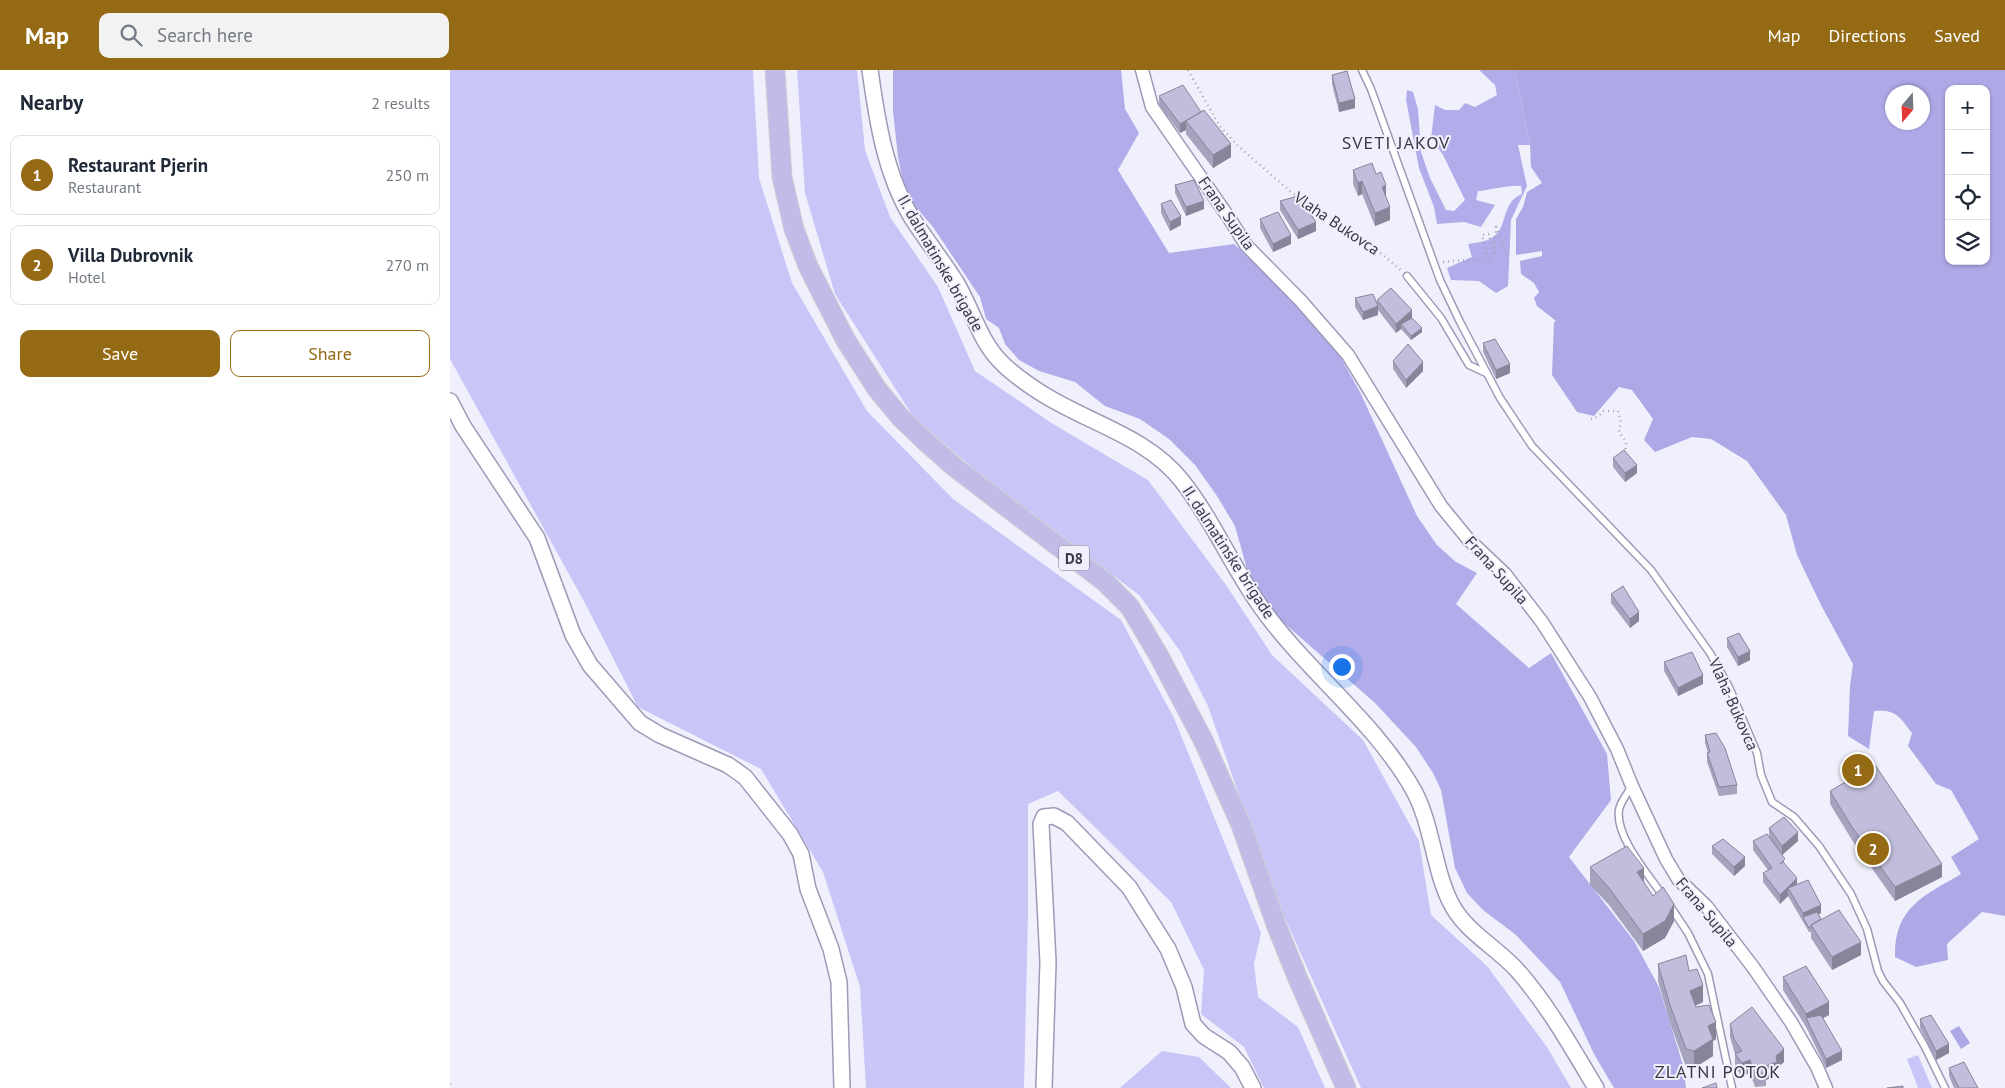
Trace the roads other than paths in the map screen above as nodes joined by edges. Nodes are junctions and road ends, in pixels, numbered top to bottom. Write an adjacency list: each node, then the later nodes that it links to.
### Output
1 (775, 70): 12 (main road, D8)
2 (870, 70): 13 (street, II. dalmatinske brigade)
3 (1142, 70): 8 (street, Frana Supila)
4 (1362, 70): 6 (lane, Vlaha Bukovca)
5 (1407, 276): 6 (lane, Vlaha Bukovca)
6 (1487, 374): 16 (lane, Vlaha Bukovca)
7 (450, 401): 9 (street)
8 (1632, 786): 14 (lane); 15 (street, Frana Supila)
9 (842, 1088)
10 (1044, 1088): 11 (street)
11 (1253, 1088)
12 (1346, 1088)
13 (1596, 1088)
14 (1732, 1088)
15 (1826, 1088)
16 (1945, 1088)

